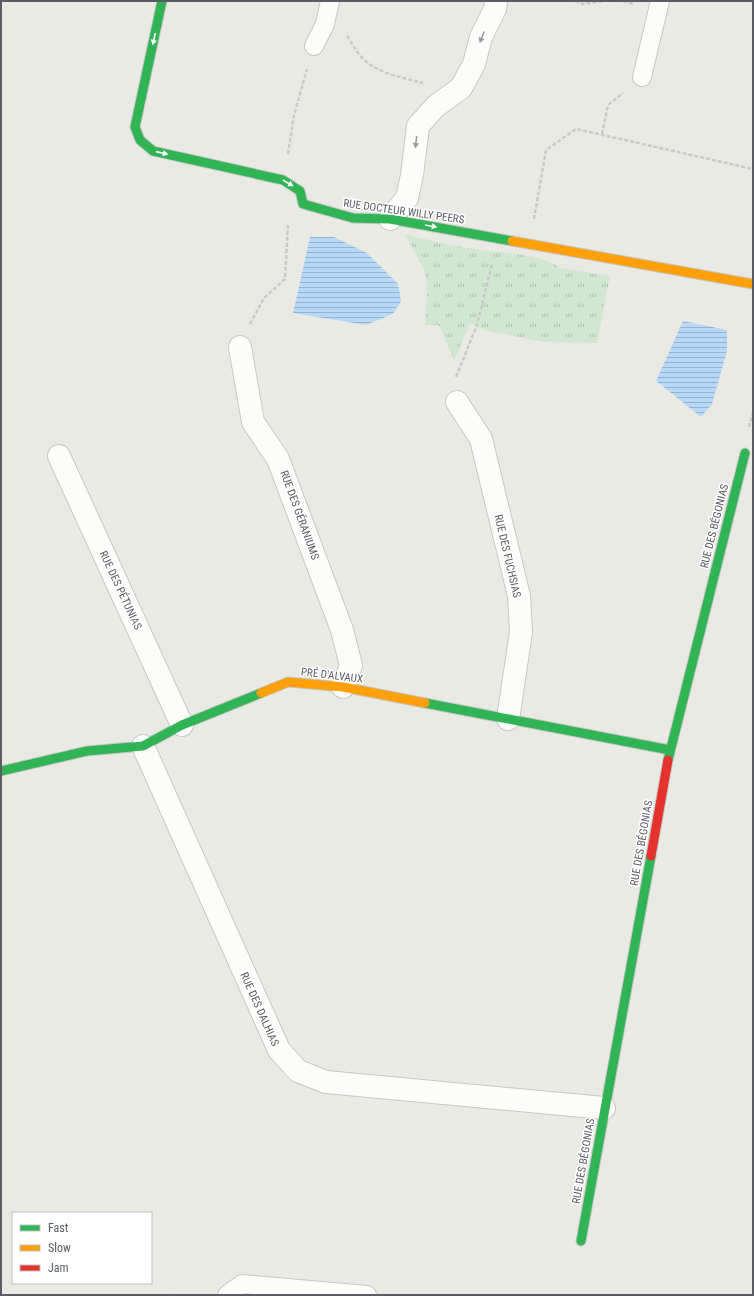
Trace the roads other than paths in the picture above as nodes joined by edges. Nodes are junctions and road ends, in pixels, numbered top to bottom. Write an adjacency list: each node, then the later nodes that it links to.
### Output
1 (162, 1): 7 (street, RUE DOCTEUR WILLY PEERS, one-way to 7)
2 (330, 1): 5 (lane)
3 (496, 1): 7 (street, one-way to 7)
4 (660, 1): 6 (lane)
5 (314, 46)
6 (642, 77)
7 (390, 219): 8 (street, RUE DOCTEUR WILLY PEERS, one-way to 8)
8 (753, 284)
9 (240, 347): 13 (street, RUE DES GÉRANIUMS)
10 (457, 402): 14 (street, RUE DES FUCHSIAS)
11 (745, 453): 17 (street, RUE DES BÉGONIAS)
12 (59, 456): 15 (street, RUE DES PÉTUNIAS)
13 (343, 687): 14 (street, PRÉ D'ALVAUX); 15 (street, PRÉ D'ALVAUX)
14 (508, 719): 17 (street, PRÉ D'ALVAUX)
15 (182, 725): 16 (street, PRÉ D'ALVAUX)
16 (143, 746): 18 (street, PRÉ D'ALVAUX); 19 (street, RUE DES DALHIAS)
17 (670, 750): 19 (street, RUE DES BÉGONIAS)
18 (1, 771)
19 (604, 1108): 20 (street, RUE DES BÉGONIAS)
20 (581, 1241)
21 (227, 1295): 22 (lane)
22 (367, 1295)

